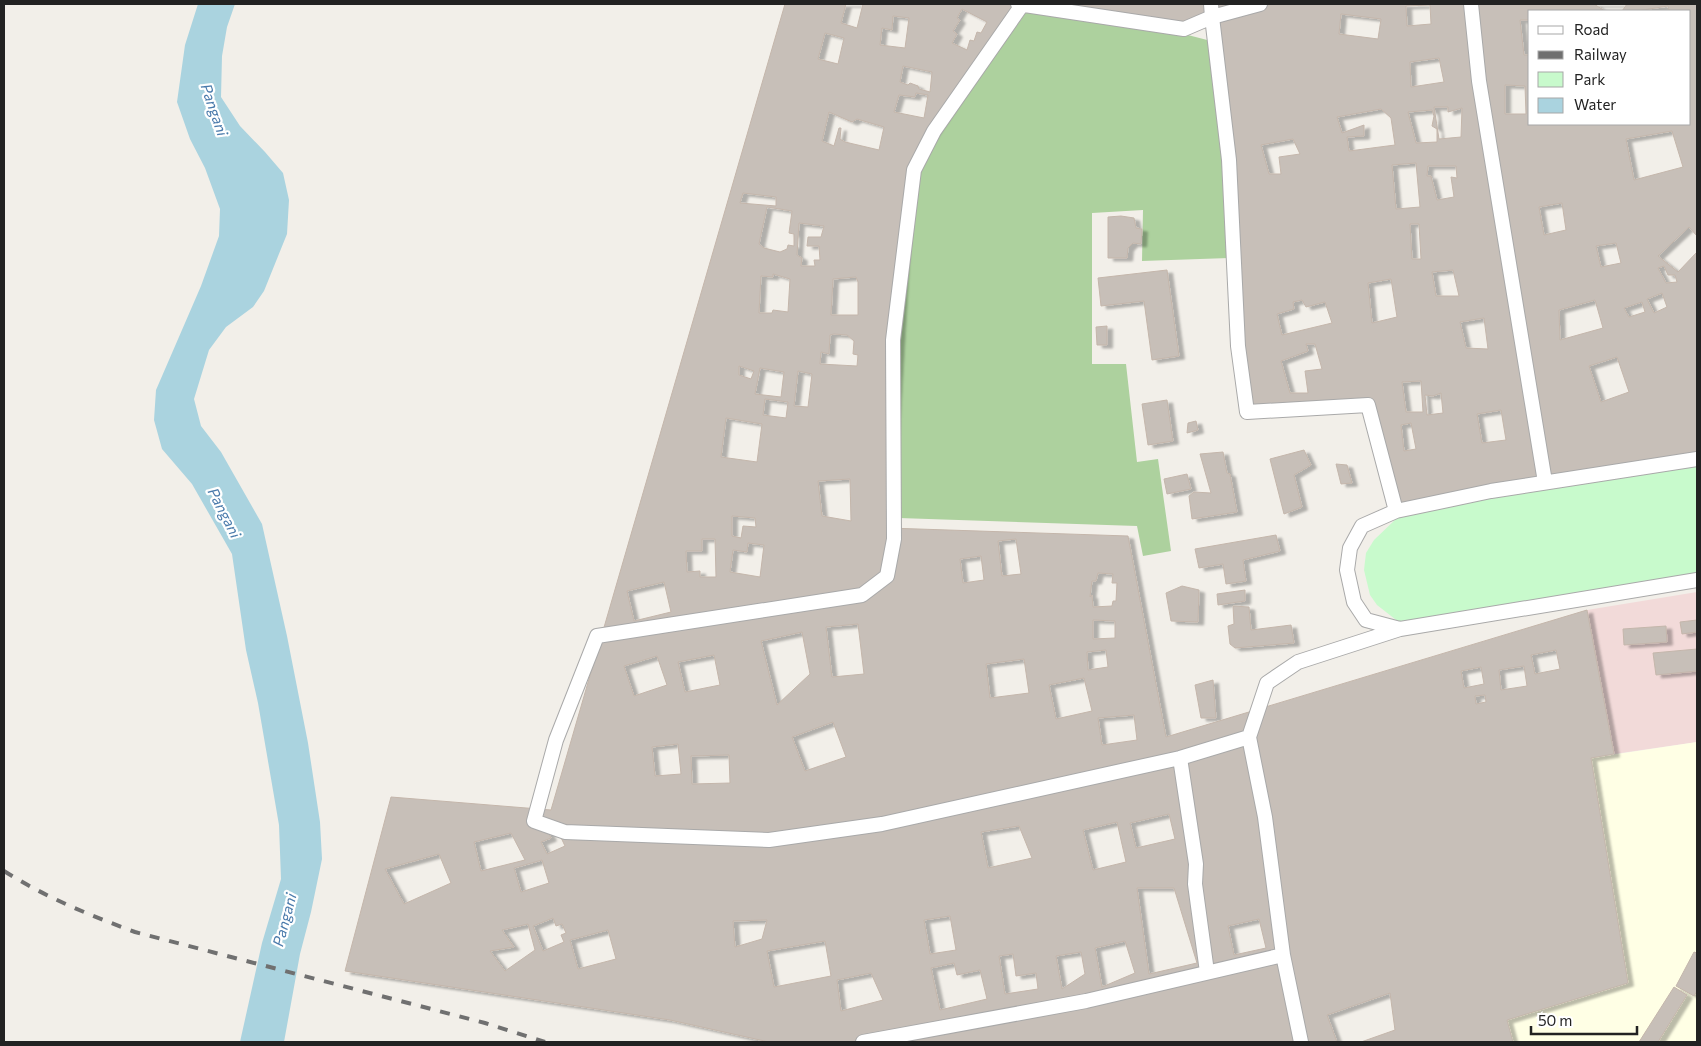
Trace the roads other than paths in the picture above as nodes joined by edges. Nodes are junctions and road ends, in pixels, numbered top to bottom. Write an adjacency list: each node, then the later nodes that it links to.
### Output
1 (1020, 4): 4 (street); 11 (street)
2 (1260, 4): 4 (street)
3 (1471, 4): 6 (street)
4 (1212, 10): 7 (street)
5 (1697, 459): 6 (street)
6 (1545, 482): 7 (street)
7 (1396, 511): 9 (street)
8 (1697, 580): 9 (street)
9 (1400, 629): 10 (street)
10 (1249, 737): 11 (street); 12 (street)
11 (1180, 758): 13 (street)
12 (1283, 955): 13 (street); 15 (street)
13 (1207, 972): 14 (street)
14 (863, 1042)
15 (1301, 1042)

